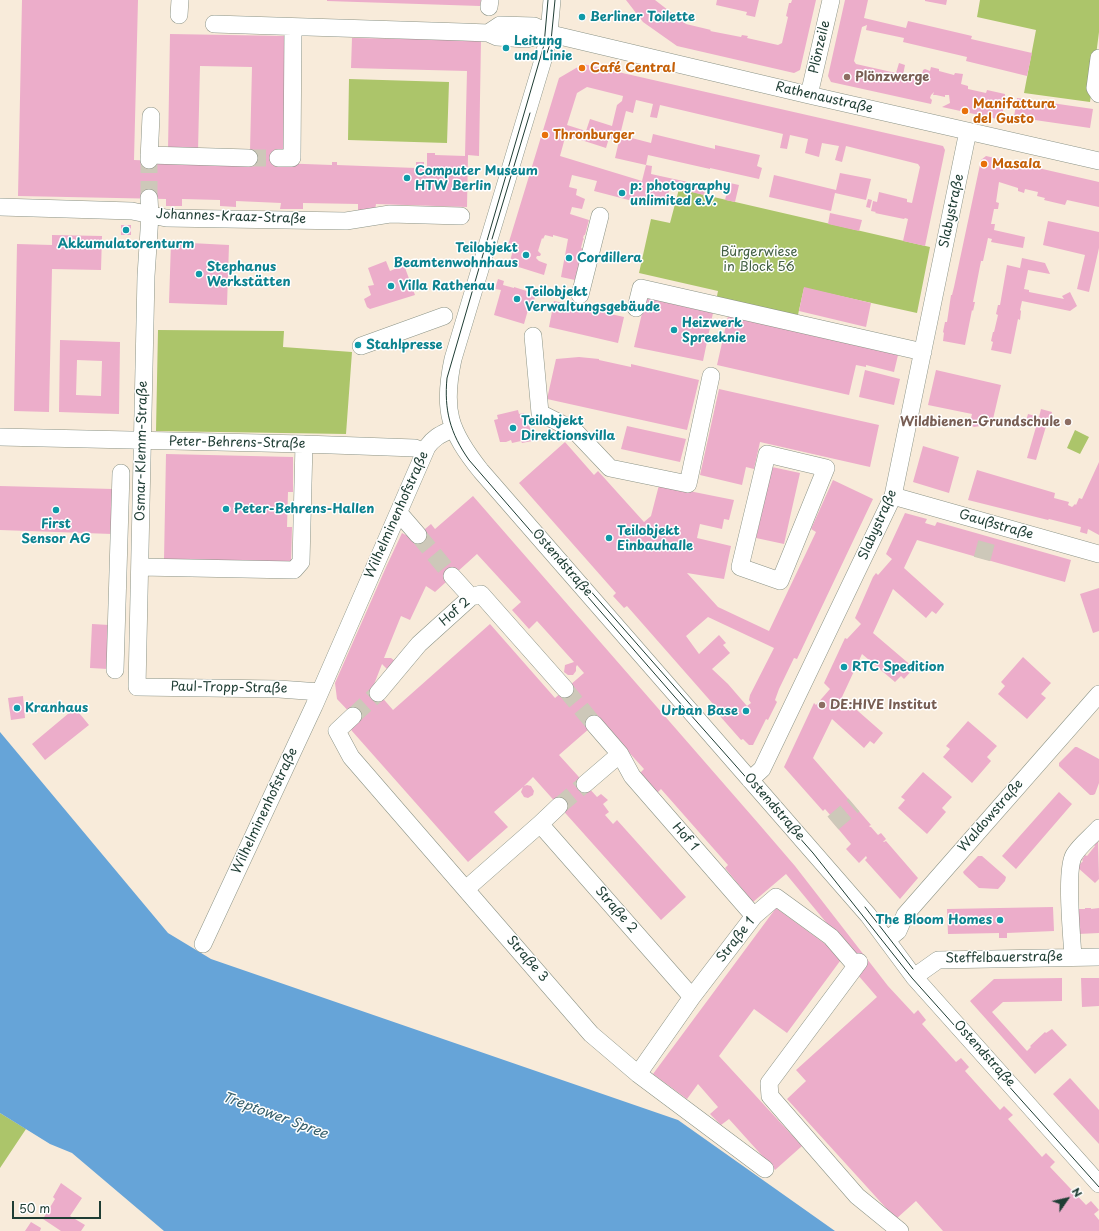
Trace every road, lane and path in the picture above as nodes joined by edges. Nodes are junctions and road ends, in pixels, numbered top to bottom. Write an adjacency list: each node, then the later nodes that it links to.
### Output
1 (552, 0): 6 (street)
2 (831, 0): 9 (street, Plönzeile)
3 (214, 24): 4 (street)
4 (293, 26): 5 (street); 13 (street)
5 (494, 29): 6 (street); 6 (street)
6 (549, 33): 9 (street, Rathenaustraße); 26 (street)
7 (1099, 58): 8 (street)
8 (1099, 94)
9 (810, 95): 11 (street, Rathenaustraße)
10 (151, 116): 12 (street)
11 (968, 131): 14 (street, Rathenaustraße); 24 (street, Slabystraße)
12 (249, 158)
13 (278, 158)
14 (1099, 161)
15 (0, 207): 16 (street, Johannes-Kraaz-Straße)
16 (149, 207): 17 (street, Johannes-Kraaz-Straße); 28 (street, Osmar-Klemm-Straße)
17 (461, 216)
18 (600, 216): 19 (street)
19 (580, 295)
20 (636, 308): 24 (street)
21 (444, 316): 23 (street)
22 (533, 336): 25 (street)
23 (361, 346)
24 (923, 352): 32 (street, Slabystraße)
25 (711, 376)
26 (454, 428): 30 (street, Wilhelminenhofstraße); 49 (street, Ostendstraße)
27 (0, 437): 28 (street, Peter-Behrens-Straße)
28 (142, 441): 29 (street, Peter-Behrens-Straße); 37 (street, Osmar-Klemm-Straße)
29 (304, 444): 30 (street, Peter-Behrens-Straße); 37 (street)
30 (424, 452): 34 (street, Wilhelminenhofstraße)
31 (122, 473): 40 (street)
32 (893, 496): 36 (street, Gaußstraße); 49 (street, Slabystraße)
33 (755, 499): 33 (street)
34 (399, 513): 35 (street); 43 (street, Wilhelminenhofstraße)
35 (418, 535)
36 (1099, 554)
37 (140, 567): 41 (street, Osmar-Klemm-Straße)
38 (452, 576): 39 (street)
39 (471, 597): 42 (street, Hof 2); 44 (street, Hof 2)
40 (116, 670)
41 (137, 687): 43 (street, Paul-Tropp-Straße)
42 (565, 689)
43 (320, 692): 57 (street, Wilhelminenhofstraße)
44 (378, 693)
45 (1099, 694): 56 (street, Waldowstraße)
46 (353, 716): 54 (street, Straße 3)
47 (594, 724): 48 (street, Hof 1)
48 (620, 754): 50 (street); 55 (street, Hof 1)
49 (750, 780): 56 (street, Ostendstraße)
50 (585, 784)
51 (559, 806): 52 (street)
52 (540, 824): 54 (street); 61 (street, Straße 2)
53 (1099, 828): 59 (street)
54 (466, 889): 62 (street, Straße 3)
55 (754, 916): 61 (street, Straße 1); 65 (street, Straße 1)
56 (887, 940): 60 (street, Ostendstraße)
57 (203, 944)
58 (1099, 956): 59 (street, Steffelbauerstraße)
59 (1073, 957): 60 (street, Steffelbauerstraße)
60 (914, 976): 64 (street, Ostendstraße)
61 (692, 997): 62 (street, Straße 1)
62 (638, 1074): 63 (street, Straße 3)
63 (765, 1168)
64 (1099, 1184)
65 (900, 1231)

